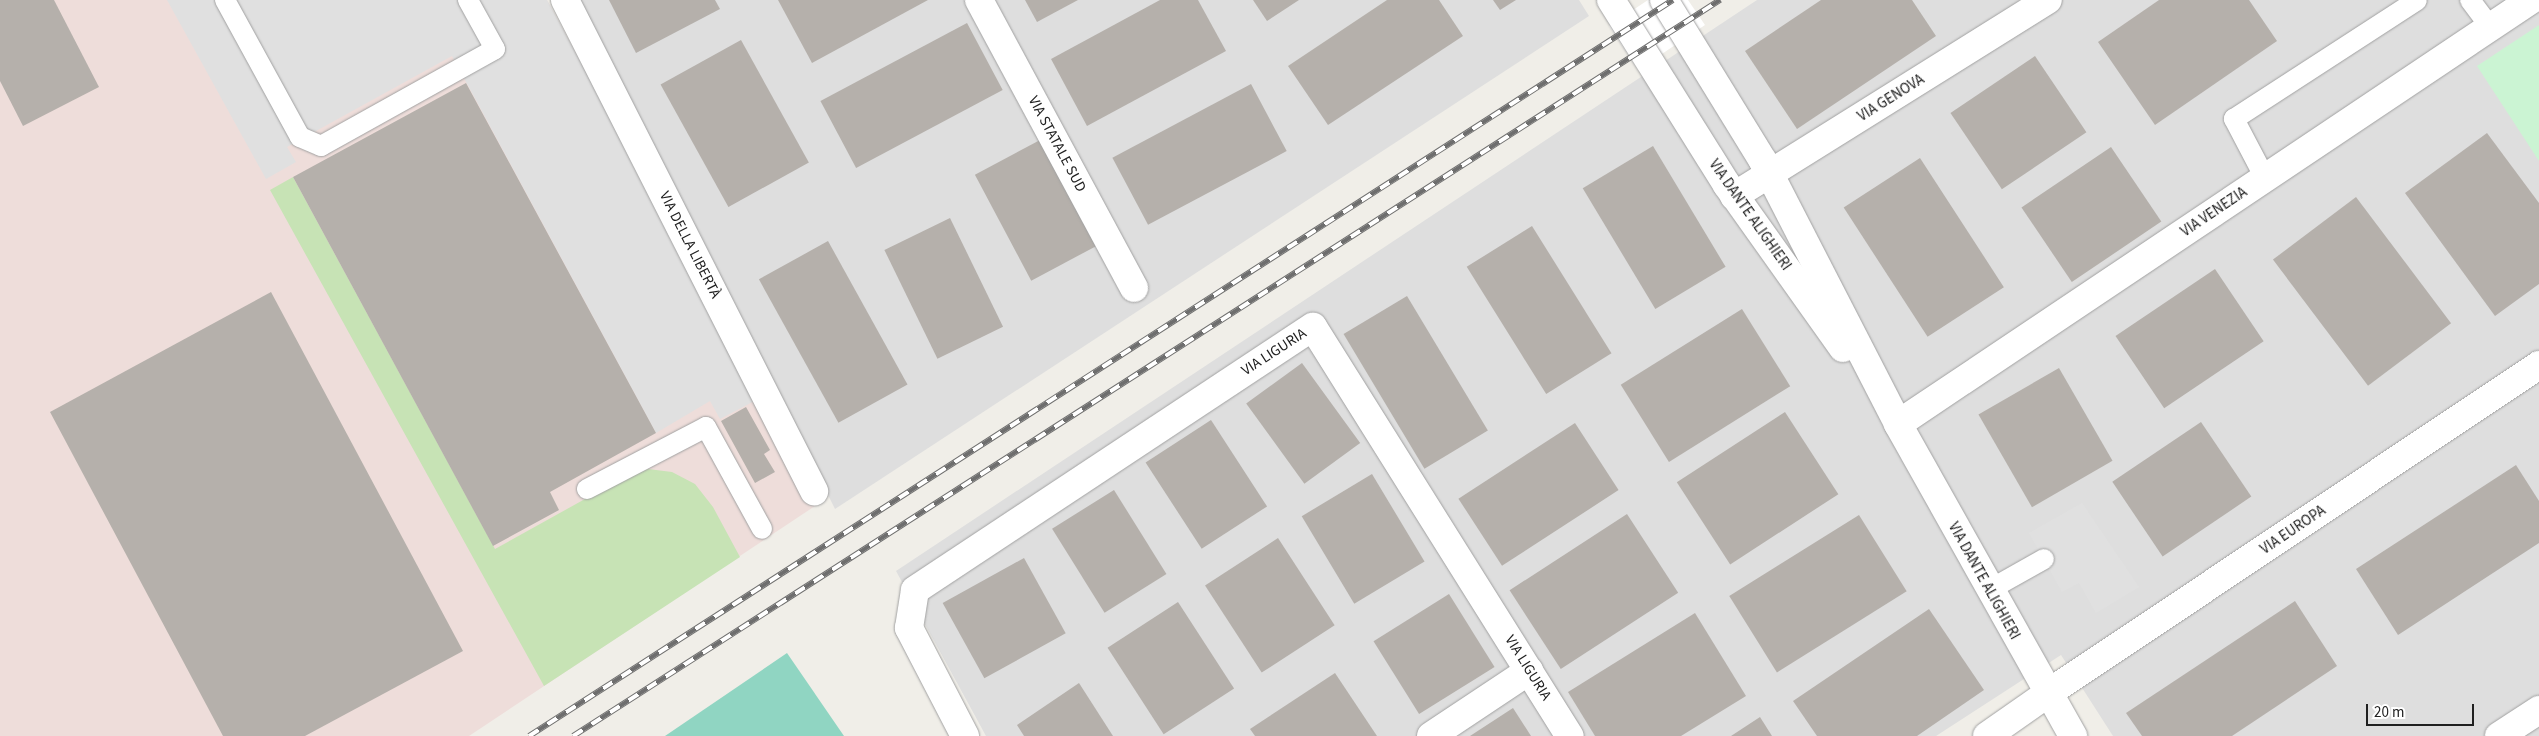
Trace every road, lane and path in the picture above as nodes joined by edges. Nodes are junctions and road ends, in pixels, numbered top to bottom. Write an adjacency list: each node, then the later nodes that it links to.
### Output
1 (225, 0): 2 (lane)
2 (468, 0)
3 (565, 0): 19 (street, VIA DELLA LIBERTÀ)
4 (979, 0): 15 (street, VIA STATALE SUD)
5 (1611, 0): 14 (street, VIA DANTE ALIGHIERI)
6 (1664, 0): 12 (street, VIA DANTE ALIGHIERI)
7 (2048, 0): 12 (street, VIA GENOVA)
8 (2417, 0): 13 (lane)
9 (2470, 0): 11 (lane)
10 (2531, 0): 11 (street, VIA VENEZIA)
11 (2490, 27): 13 (street, VIA VENEZIA)
12 (1770, 174): 14 (street, VIA GENOVA); 17 (street, VIA DANTE ALIGHIERI)
13 (2265, 178): 17 (street, VIA VENEZIA)
14 (1734, 196): 17 (street, VIA DANTE ALIGHIERI)
15 (1134, 288)
16 (2539, 365): 24 (street, VIA EUROPA)
17 (1898, 424): 22 (street, VIA DANTE ALIGHIERI)
18 (587, 489): 20 (lane)
19 (814, 491)
20 (762, 529)
21 (2044, 559): 22 (lane)
22 (1989, 590): 24 (street, VIA DANTE ALIGHIERI)
23 (1530, 671): 26 (street, VIA LIGURIA); 27 (street); 28 (street, VIA LIGURIA)
24 (2047, 694): 29 (street, VIA EUROPA); 30 (street, VIA DANTE ALIGHIERI)
25 (2539, 710): 31 (street)
26 (962, 735)
27 (1431, 736)
28 (1570, 736)
29 (1987, 736)
30 (2073, 736)
31 (2499, 736)

